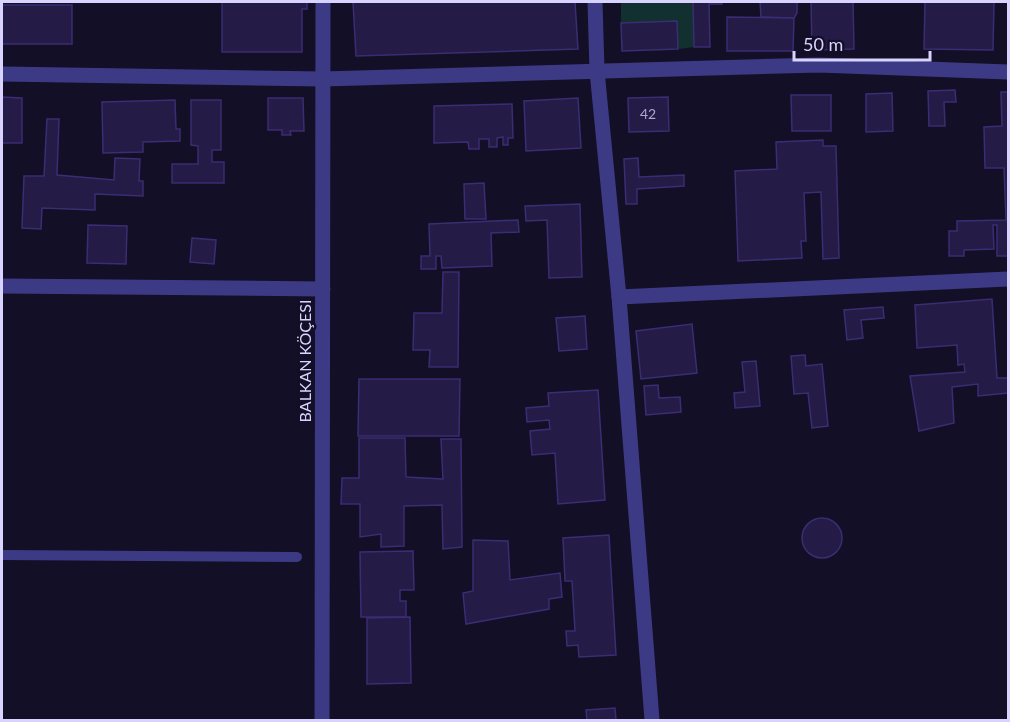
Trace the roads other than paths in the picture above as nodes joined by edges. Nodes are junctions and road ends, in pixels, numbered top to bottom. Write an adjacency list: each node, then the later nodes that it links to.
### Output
1 (323, 2): 6 (street, BALKAN KÖÇESI)
2 (595, 2): 3 (street)
3 (597, 71): 4 (street); 6 (street); 10 (street)
4 (1008, 72)
5 (2, 74): 6 (street)
6 (324, 79): 9 (street, BALKAN KÖÇESI)
7 (1008, 279): 10 (street)
8 (2, 286): 9 (street)
9 (323, 289): 13 (street, BALKAN KÖÇESI)
10 (619, 297): 14 (street)
11 (2, 555): 12 (lane)
12 (297, 557)
13 (322, 720)
14 (652, 720)

